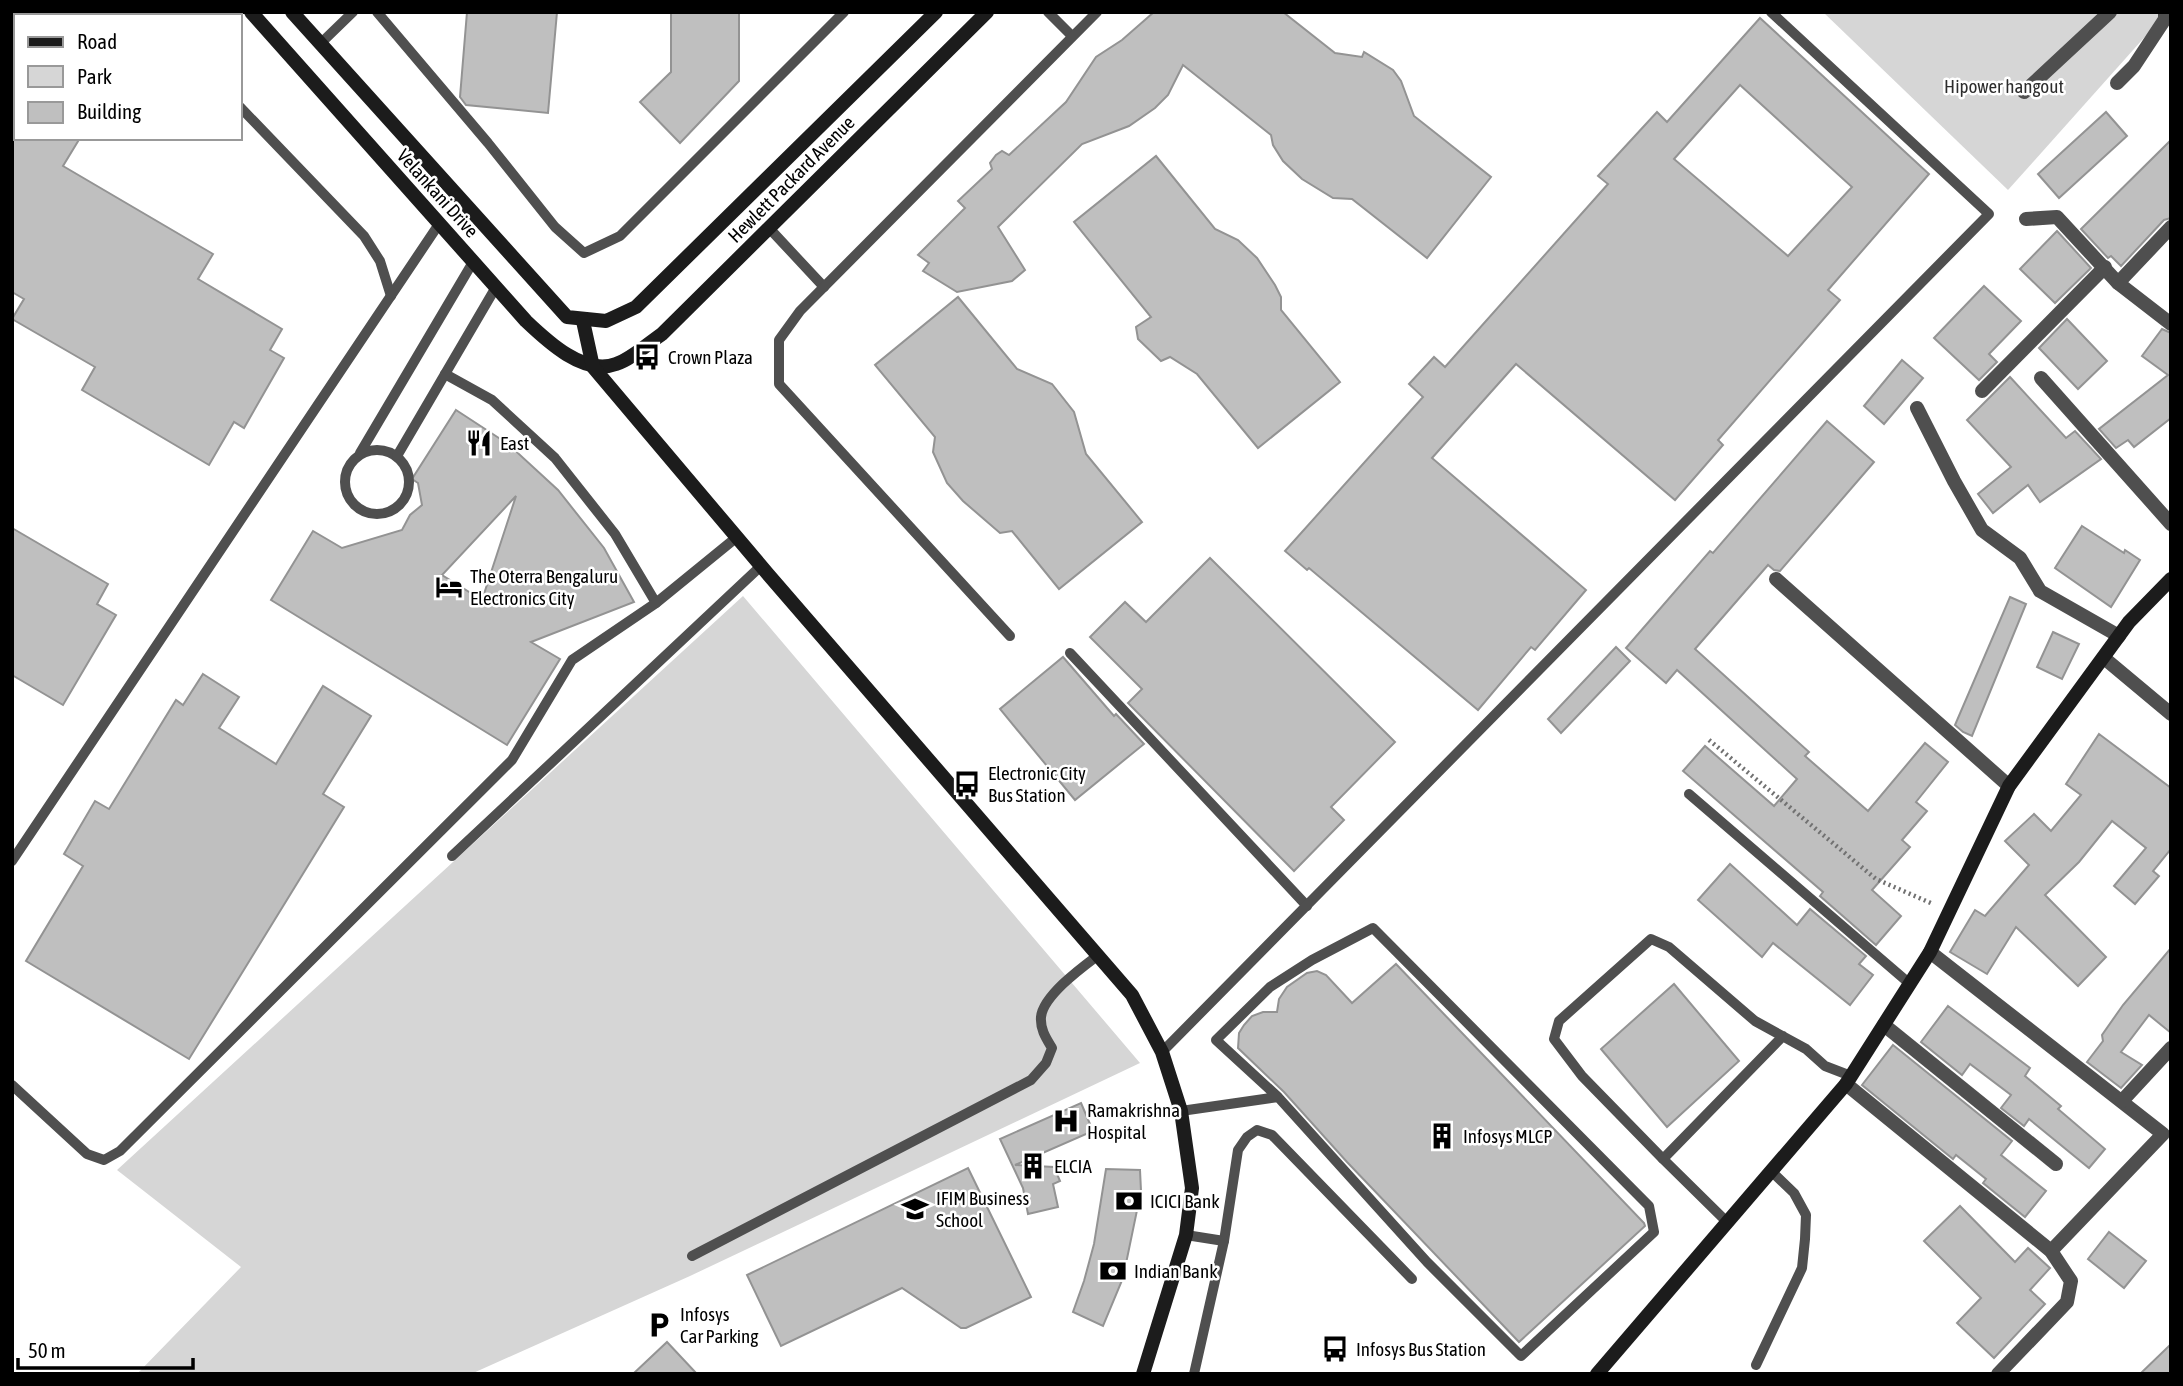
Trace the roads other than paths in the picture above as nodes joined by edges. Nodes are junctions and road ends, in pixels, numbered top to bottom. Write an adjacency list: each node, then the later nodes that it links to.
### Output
1 (251, 12): 19 (street, Velankani Drive)
2 (292, 12): 14 (street, Velankani Drive)
3 (353, 12): 14 (lane)
4 (377, 12): 5 (lane)
5 (844, 12)
6 (936, 12): 29 (street, Hewlett Packard Avenue)
7 (987, 12): 21 (street, Hewlett Packard Avenue)
8 (1048, 12): 13 (lane)
9 (1097, 12): 13 (lane)
10 (1772, 12): 53 (lane)
11 (2110, 12): 16 (street)
12 (2165, 12): 15 (street)
13 (1072, 36): 25 (lane)
14 (320, 44): 28 (street, Velankani Drive)
15 (2117, 83)
16 (2024, 92)
17 (242, 109): 27 (lane)
18 (2026, 219): 23 (street)
19 (439, 224): 22 (street, Velankani Drive); 27 (lane)
20 (2171, 227): 24 (street)
21 (769, 228): 25 (lane); 31 (street, Hewlett Packard Avenue)
22 (473, 262): 26 (street, Velankani Drive); 36 (lane)
23 (2105, 267): 24 (street); 34 (street)
24 (2118, 283): 30 (street)
25 (824, 286): 44 (lane)
26 (496, 287): 31 (street, Velankani Drive); 32 (lane)
27 (391, 296): 52 (lane)
28 (583, 321): 29 (street, Velankani Drive); 31 (street)
29 (606, 321)
30 (2171, 324)
31 (593, 367): 39 (street)
32 (445, 374): 37 (lane); 43 (lane)
33 (2041, 378): 38 (street)
34 (1982, 391)
35 (1917, 408): 45 (street)
36 (360, 453): 37 (lane); 37 (lane)
37 (397, 456)
38 (2171, 524)
39 (737, 537): 40 (street); 43 (lane)
40 (761, 566): 51 (lane); 55 (street)
41 (1776, 579): 49 (street)
42 (2171, 579): 45 (street)
43 (656, 603): 62 (lane)
44 (1010, 636)
45 (2119, 636): 47 (street)
46 (1070, 653): 53 (lane)
47 (2104, 658): 48 (street); 49 (street)
48 (2171, 714)
49 (2009, 786): 54 (street)
50 (1689, 794): 56 (lane)
51 (452, 856)
52 (12, 861)
53 (1307, 906): 60 (lane)
54 (1930, 952): 56 (street); 64 (street)
55 (1097, 956): 60 (street); 73 (lane)
56 (1910, 984): 57 (street)
57 (1884, 1025): 61 (street); 67 (street)
58 (1783, 1036): 61 (lane); 66 (lane); 66 (lane)
59 (2171, 1048): 64 (street)
60 (1162, 1052): 65 (street)
61 (1848, 1080): 68 (street); 72 (street)
62 (12, 1085)
63 (1278, 1097): 63 (lane); 65 (lane)
64 (2122, 1101): 72 (street)
65 (1181, 1111): 70 (street)
66 (1663, 1160): 69 (lane)
67 (2056, 1164)
68 (1771, 1171): 69 (street); 75 (lane)
69 (1727, 1222): 78 (street)
70 (1186, 1236): 71 (lane); 76 (street)
71 (1224, 1241): 74 (lane); 77 (lane)
72 (2051, 1251): 79 (street)
73 (692, 1256)
74 (1412, 1279)
75 (1756, 1365)
76 (1143, 1374)
77 (1194, 1374)
78 (1597, 1374)
79 (1998, 1374)

